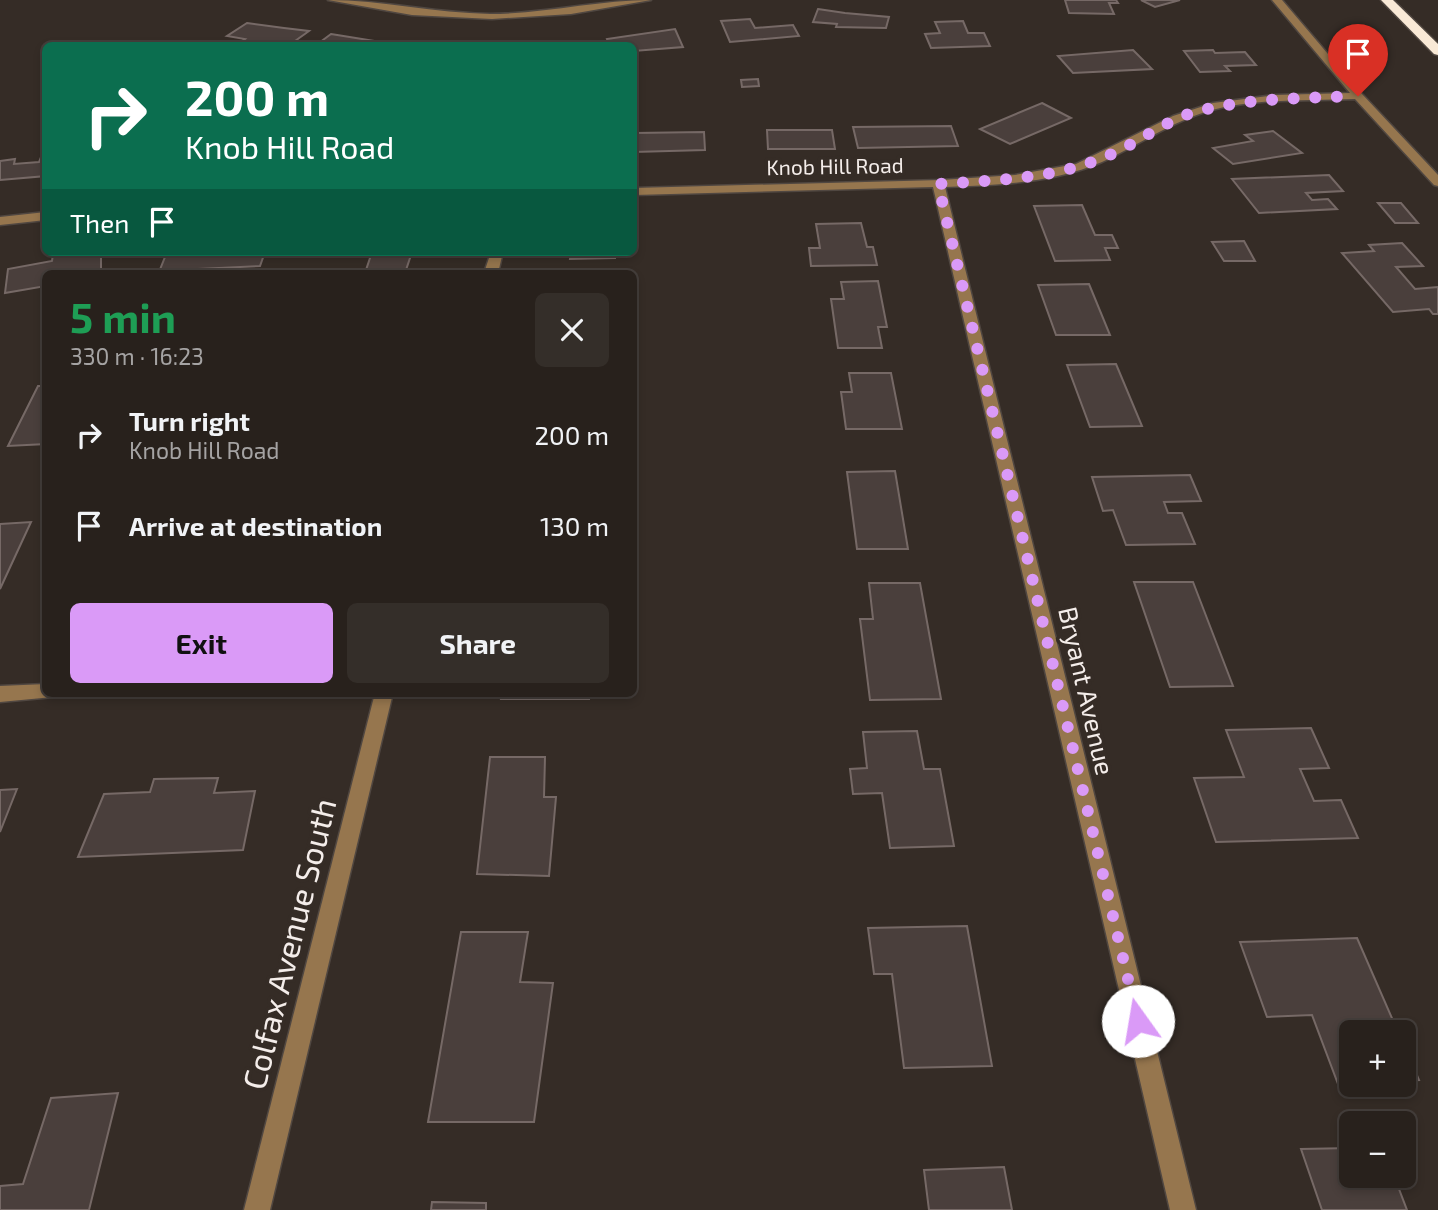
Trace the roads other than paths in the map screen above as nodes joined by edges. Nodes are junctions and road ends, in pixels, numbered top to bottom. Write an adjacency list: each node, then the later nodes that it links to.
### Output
1 (333, 0): 6 (street)
2 (543, 0): 6 (street)
3 (646, 0): 6 (street)
4 (1277, 0): 8 (street)
5 (1387, 0): 7 (highway)
6 (545, 14)
7 (1438, 51)
8 (1358, 96): 9 (street); 10 (street, Knob Hill Road)
9 (1438, 182)
10 (938, 184): 11 (street, Knob Hill Road); 18 (street, Bryant Avenue)
11 (637, 191)
12 (42, 216): 13 (street)
13 (0, 221)
14 (42, 692): 15 (street)
15 (0, 694)
16 (383, 697): 17 (street, Colfax Avenue South)
17 (257, 1210)
18 (1183, 1210)

